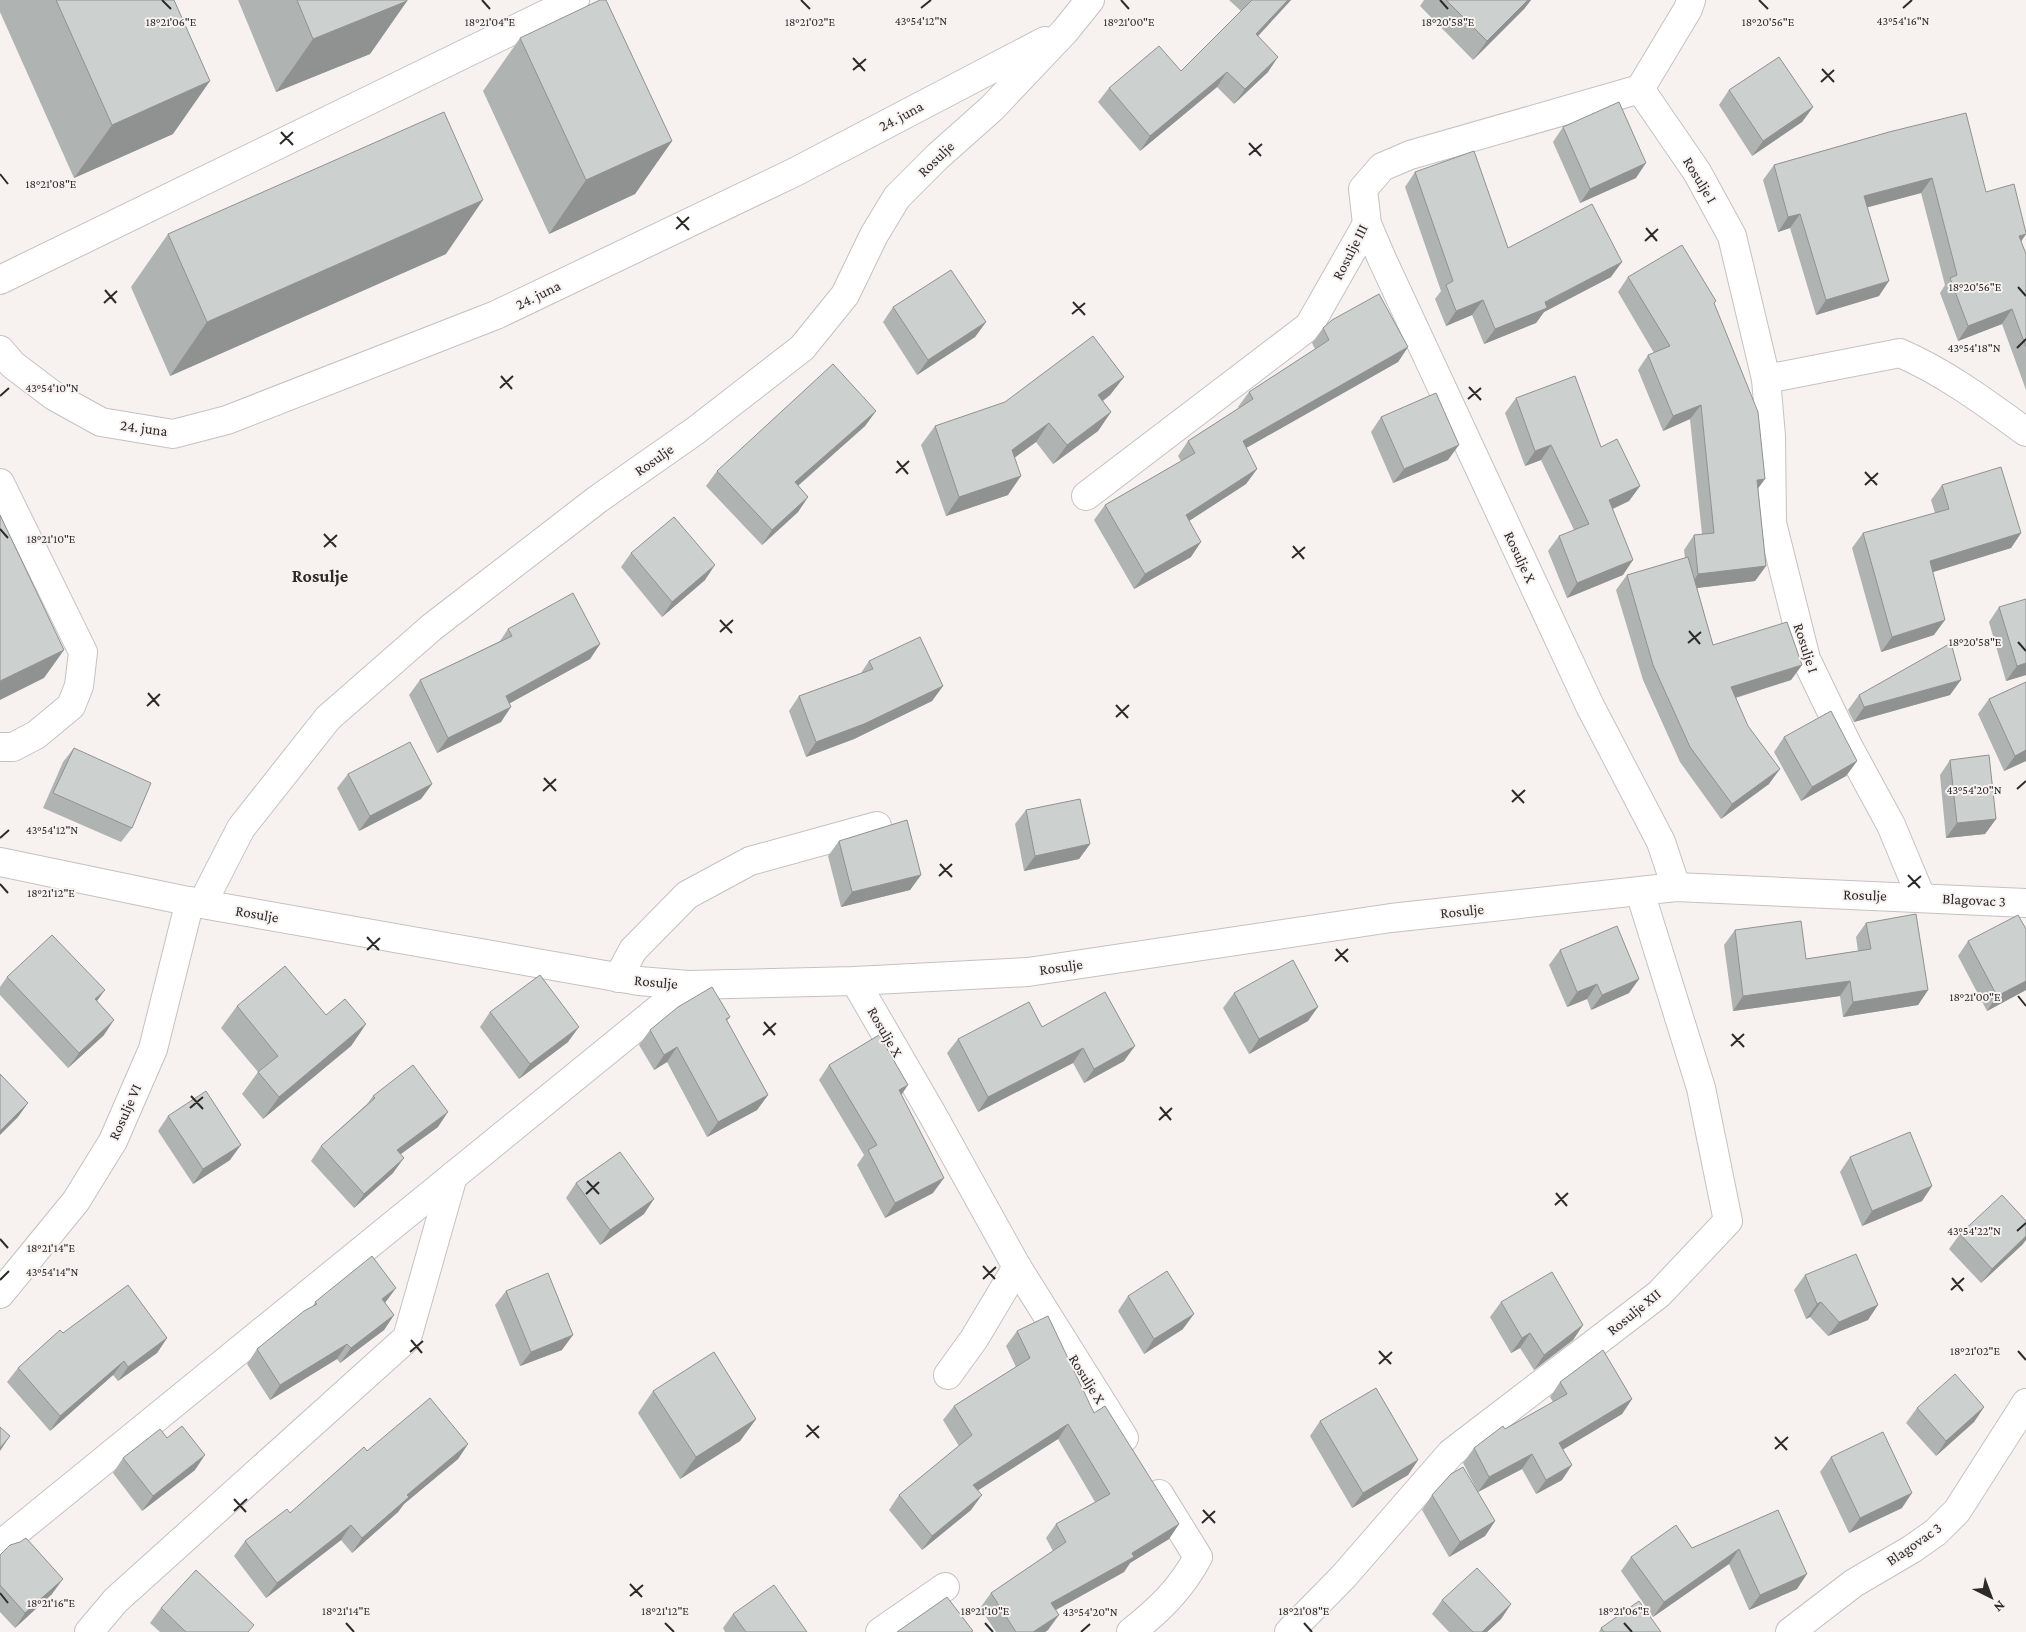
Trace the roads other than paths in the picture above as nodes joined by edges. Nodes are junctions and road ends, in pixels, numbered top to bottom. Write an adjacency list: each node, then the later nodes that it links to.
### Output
1 (575, 0): 7 (street)
2 (1090, 0): 4 (street, Rosulje)
3 (1691, 0): 5 (street)
4 (1065, 31): 8 (street, 24. juna); 19 (street, Rosulje)
5 (1640, 89): 6 (street, Rosulje III); 9 (street, Rosulje I)
6 (1368, 224): 12 (street, Rosulje III); 16 (street, Rosulje X)
7 (0, 280)
8 (0, 350)
9 (1766, 379): 10 (street); 18 (street, Rosulje I)
10 (2026, 432)
11 (0, 483): 13 (street)
12 (1086, 496)
13 (0, 747)
14 (877, 826): 21 (street)
15 (0, 862): 19 (street, Rosulje)
16 (1676, 887): 17 (street, Rosulje); 18 (street, Rosulje)
17 (1640, 892): 22 (street, Rosulje); 34 (street, Rosulje XII)
18 (1921, 897): 20 (street, Blagovac 3)
19 (196, 903): 21 (street, Rosulje); 26 (street, Rosulje VI)
20 (2026, 903)
21 (618, 978): 23 (street, Rosulje)
22 (855, 981): 23 (street, Rosulje); 25 (street, Rosulje X)
23 (688, 985): 24 (street)
24 (453, 1176): 29 (street); 31 (street)
25 (1017, 1267): 27 (street); 33 (street, Rosulje X)
26 (0, 1294)
27 (948, 1375)
28 (2026, 1403): 35 (street, Blagovac 3)
29 (0, 1545)
30 (945, 1587): 32 (street)
31 (89, 1632)
32 (880, 1632)
33 (1130, 1632)
34 (1289, 1632)
35 (1790, 1632)

